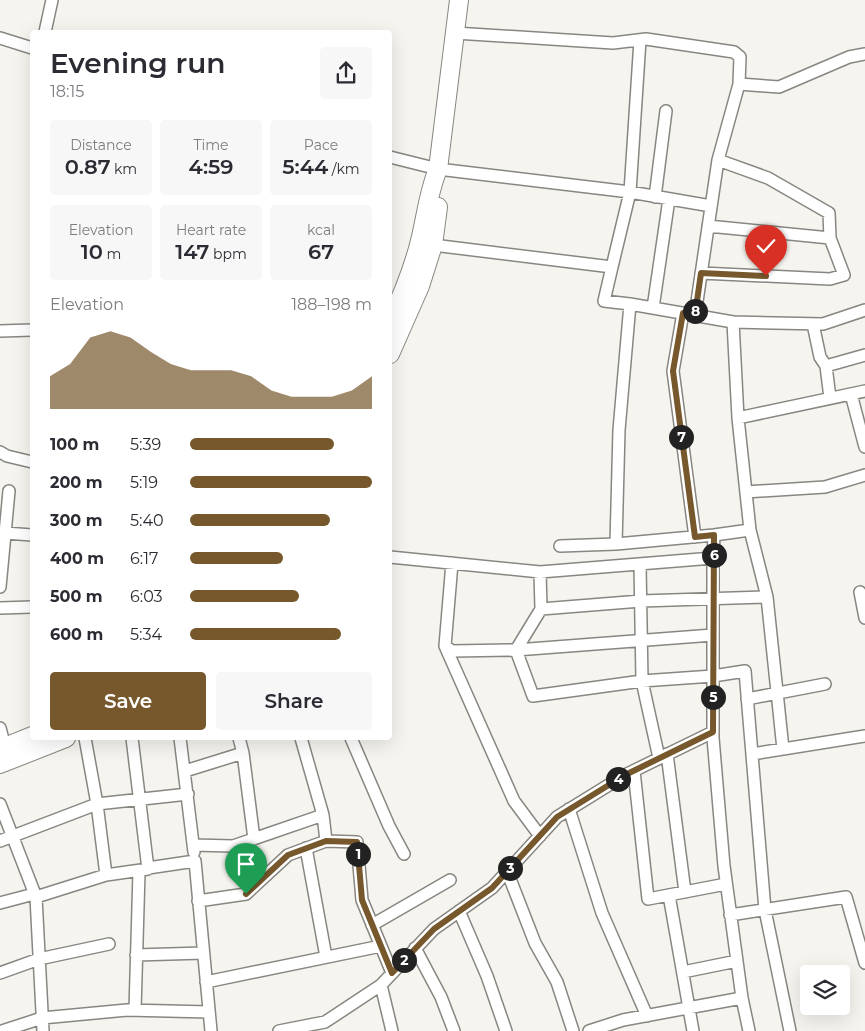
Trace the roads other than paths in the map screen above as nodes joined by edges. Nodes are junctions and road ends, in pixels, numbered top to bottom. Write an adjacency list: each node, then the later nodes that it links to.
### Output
1 (52, 0): 3 (street)
2 (459, 0): 4 (main road)
3 (44, 30)
4 (455, 33): 6 (street); 13 (main road)
5 (0, 38): 7 (street)
6 (640, 40): 9 (street); 14 (street)
7 (30, 47)
8 (865, 54): 9 (street)
9 (739, 84): 12 (street)
10 (666, 110): 15 (street)
11 (392, 158): 13 (street)
12 (718, 160): 17 (street); 19 (street)
13 (438, 169): 14 (street); 20 (main road); 26 (main road)
14 (630, 192): 15 (street); 21 (street)
15 (655, 197): 16 (street)
16 (669, 199): 17 (street); 24 (street)
17 (711, 206): 18 (street)
18 (708, 226): 19 (street); 22 (street)
19 (830, 238): 22 (street)
20 (433, 245): 21 (street); 33 (main road)
21 (612, 267): 23 (street)
22 (701, 273): 28 (street)
23 (630, 304): 24 (street); 51 (street)
24 (653, 308): 27 (street)
25 (865, 310): 30 (street)
26 (392, 312)
27 (683, 313): 28 (street); 50 (street)
28 (695, 315): 29 (street)
29 (733, 322): 30 (street); 39 (street)
30 (813, 324): 35 (street)
31 (30, 330): 32 (street)
32 (0, 331)
33 (392, 350)
34 (865, 355): 35 (street)
35 (826, 366): 38 (street)
36 (865, 391): 37 (street)
37 (850, 394): 38 (street); 40 (street)
38 (830, 398): 39 (street)
39 (738, 418): 45 (street)
40 (865, 447)
41 (0, 452): 42 (street)
42 (30, 462)
43 (865, 475): 45 (street)
44 (9, 491): 47 (street)
45 (746, 492): 46 (street)
46 (750, 530): 49 (street); 60 (street)
47 (5, 533): 48 (street); 58 (street)
48 (30, 535)
49 (714, 535): 50 (street); 54 (street)
50 (695, 537): 51 (street)
51 (616, 544): 52 (street)
52 (560, 546)
53 (392, 557): 55 (street)
54 (714, 558): 56 (street); 61 (street)
55 (452, 563): 57 (street); 69 (street)
56 (640, 565): 57 (street); 62 (street)
57 (540, 572): 65 (street)
58 (0, 587)
59 (860, 592): 66 (street)
60 (766, 597): 61 (street); 74 (street)
61 (713, 598): 62 (street); 67 (street)
62 (641, 601): 65 (street); 68 (street)
63 (30, 607): 64 (street)
64 (0, 608)
65 (541, 609): 70 (street)
66 (865, 618)
67 (713, 635): 68 (street); 71 (street)
68 (642, 642): 70 (street); 72 (street)
69 (445, 646): 70 (street); 101 (street)
70 (516, 650): 72 (street)
71 (713, 676): 72 (street); 75 (street); 77 (street)
72 (642, 681): 91 (street)
73 (825, 684): 74 (street)
74 (777, 693): 75 (street); 87 (street)
75 (748, 699): 90 (street)
76 (0, 728): 88 (street)
77 (713, 732): 91 (street); 113 (street)
78 (865, 736): 87 (street)
79 (30, 737): 88 (main road)
80 (57, 740): 88 (main road)
81 (85, 740): 97 (street)
82 (132, 740): 95 (street)
83 (180, 740): 92 (street)
84 (240, 740): 89 (street)
85 (302, 740): 99 (street)
86 (352, 740): 107 (street)
87 (783, 749): 90 (street)
88 (2, 753)
89 (243, 753): 92 (street); 102 (street)
90 (752, 754): 119 (street)
91 (663, 756): 93 (street); 114 (street)
92 (185, 771): 94 (street)
93 (634, 771): 98 (street); 115 (street)
94 (188, 794): 95 (street); 105 (street)
95 (140, 801): 97 (street); 109 (street)
96 (0, 804): 100 (street)
97 (97, 804): 100 (street); 111 (street)
98 (570, 809): 101 (street); 141 (street)
99 (323, 816): 102 (street); 104 (street)
100 (12, 836): 103 (street); 116 (street)
101 (540, 836): 110 (street)
102 (254, 839): 105 (street)
103 (0, 840)
104 (326, 841): 106 (street); 122 (street)
105 (193, 845): 108 (street)
106 (306, 848): 117 (street); 128 (street)
107 (404, 854)
108 (194, 861): 109 (street); 117 (street)
109 (143, 870): 111 (street); 127 (street)
110 (507, 871): 120 (street); 152 (street)
111 (106, 875): 116 (street)
112 (450, 880): 122 (street)
113 (726, 884): 114 (street); 121 (street)
114 (685, 892): 115 (street)
115 (669, 895): 132 (street)
116 (35, 896): 118 (street); 129 (street)
117 (198, 901): 126 (street)
118 (0, 903)
119 (765, 910): 121 (street); 131 (street); 156 (street)
120 (460, 911): 125 (street); 151 (street)
121 (730, 915): 130 (street)
122 (372, 925): 124 (street)
123 (109, 944): 129 (street)
124 (381, 946): 128 (street); 134 (street)
125 (415, 948): 134 (street); 150 (street)
126 (203, 953): 127 (street); 135 (street)
127 (136, 955): 139 (street)
128 (326, 957): 135 (street)
129 (39, 959): 133 (street); 142 (street)
130 (737, 961): 132 (street); 137 (street)
131 (865, 963)
132 (683, 972): 138 (street)
133 (0, 973)
134 (392, 973): 136 (street)
135 (206, 982): 140 (street)
136 (381, 984): 144 (street); 149 (street)
137 (742, 998): 138 (street); 155 (street)
138 (689, 1008): 141 (street); 154 (street)
139 (135, 1010): 140 (street); 142 (street)
140 (209, 1012): 147 (street)
141 (647, 1016): 143 (street)
142 (42, 1018): 145 (street); 146 (street)
143 (620, 1026): 153 (street)
144 (326, 1027): 148 (street)
145 (2, 1031)
146 (43, 1031)
147 (211, 1031)
148 (279, 1031)
149 (392, 1031)
150 (454, 1031)
151 (506, 1031)
152 (573, 1031)
153 (590, 1031)
154 (693, 1031)
155 (749, 1031)
156 (790, 1031)

